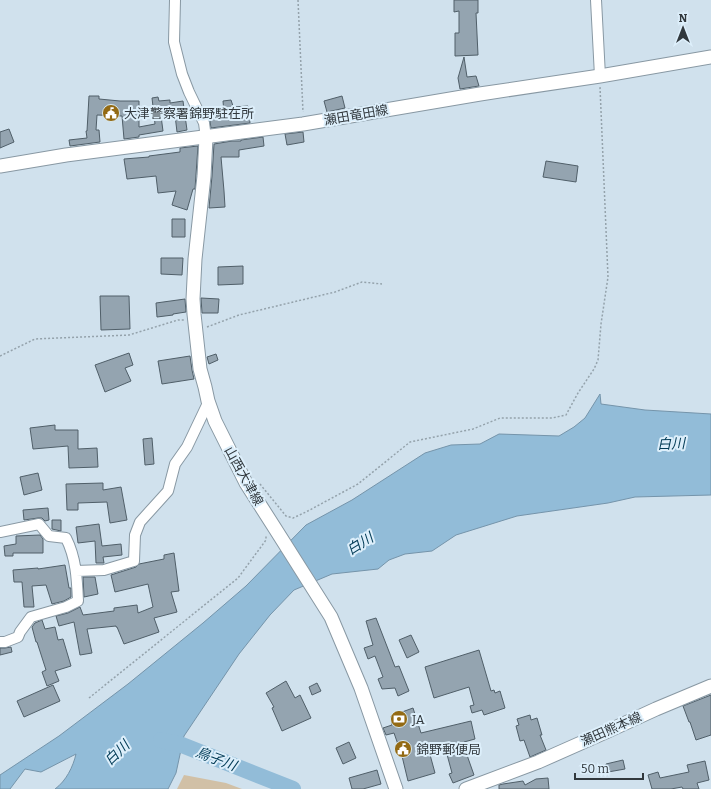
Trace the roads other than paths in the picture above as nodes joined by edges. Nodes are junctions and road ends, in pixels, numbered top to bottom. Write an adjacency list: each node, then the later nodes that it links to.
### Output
1 (175, 0): 5 (street)
2 (596, 0): 4 (street)
3 (711, 57): 4 (main road, 瀬田竜田線)
4 (600, 76): 5 (main road, 瀬田竜田線)
5 (206, 138): 6 (main road, 瀬田竜田線); 7 (main road, 山西大津線)
6 (0, 166)
7 (208, 401): 9 (street); 13 (main road, 山西大津線)
8 (0, 532): 9 (street)
9 (76, 572): 10 (street)
10 (0, 642)
11 (711, 686): 12 (main road, 瀬田熊本線)
12 (482, 786): 14 (main road, 瀬田熊本線)
13 (396, 789)
14 (466, 789)

